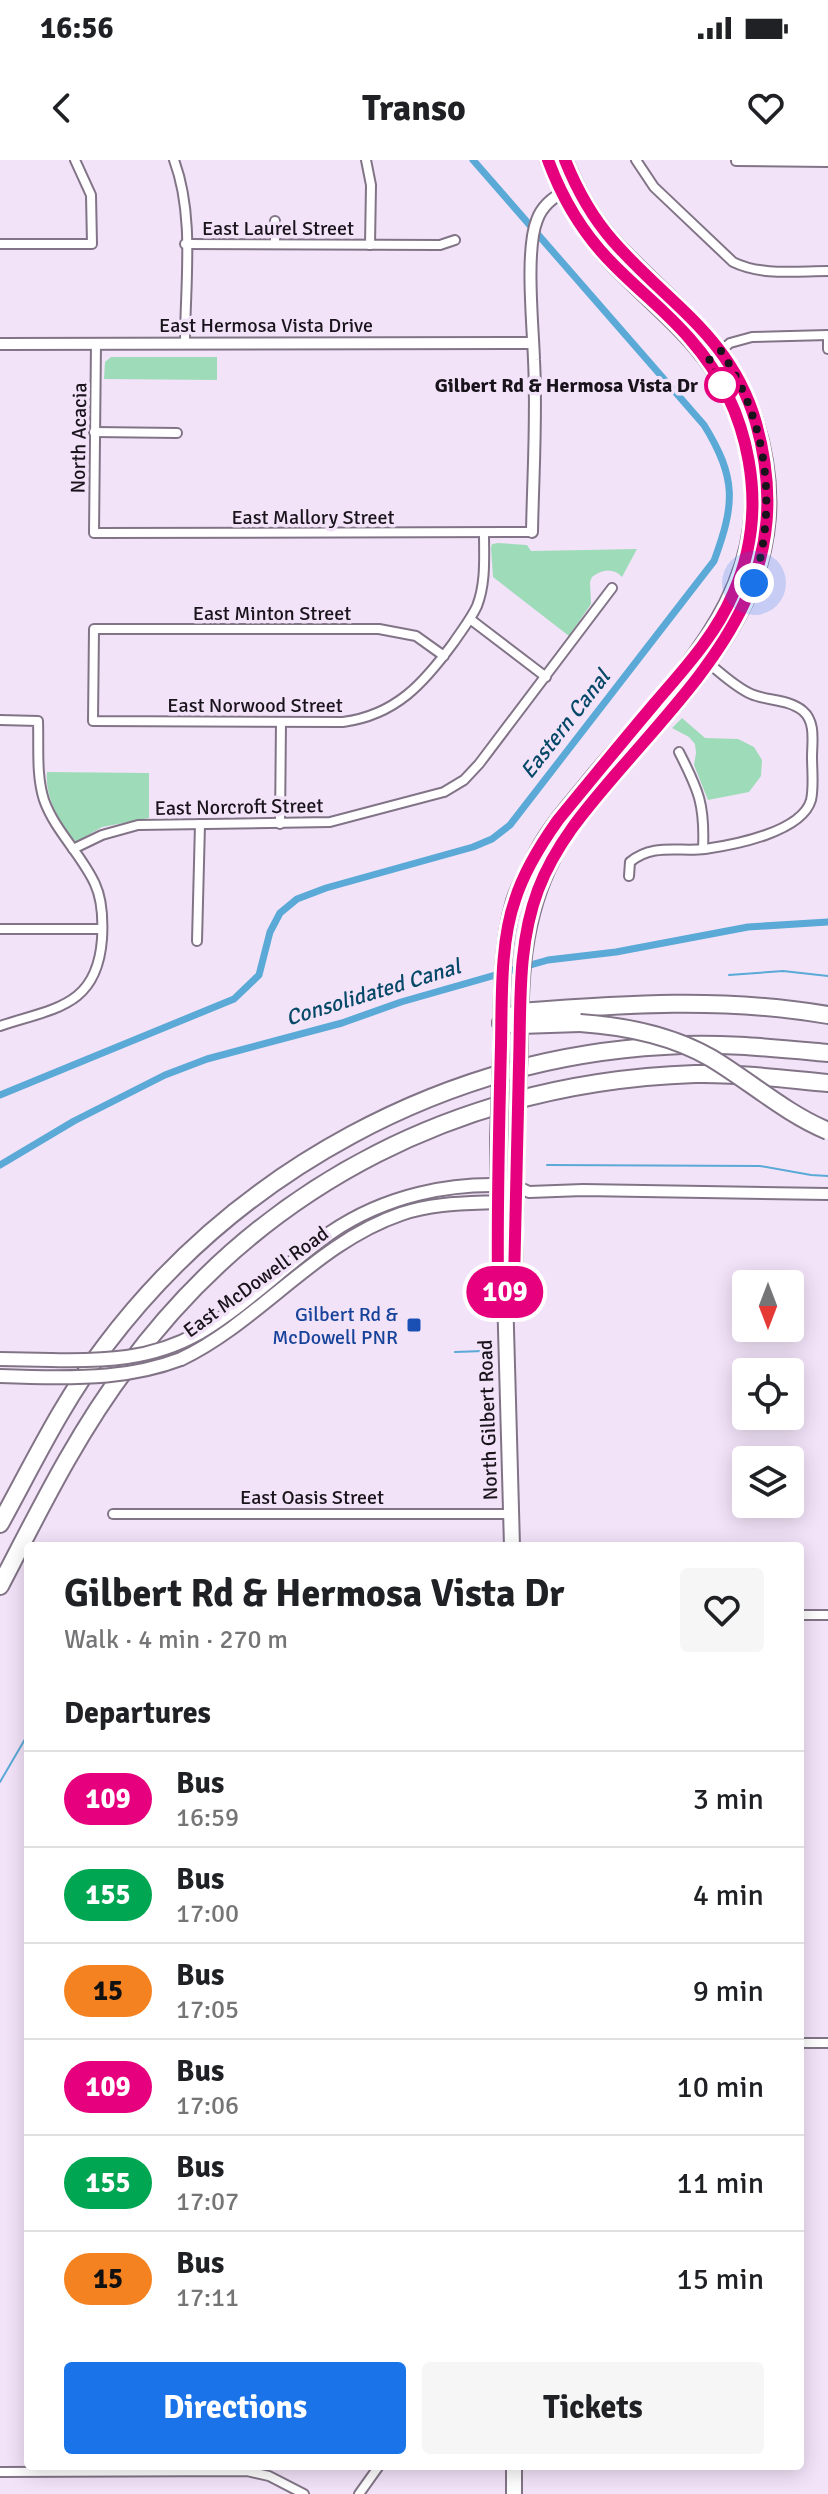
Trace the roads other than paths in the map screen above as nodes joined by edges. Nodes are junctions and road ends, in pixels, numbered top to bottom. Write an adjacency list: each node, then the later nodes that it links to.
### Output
1 (75, 160): 12 (street)
2 (174, 160): 13 (street)
3 (366, 160): 15 (street)
4 (548, 160): 9 (main road, North Gilbert Road)
5 (565, 160): 9 (main road, North Gilbert Road)
6 (636, 160): 16 (street)
7 (736, 161): 8 (street)
8 (828, 162)
9 (568, 190): 20 (street); 23 (main road, North Gilbert Road)
10 (275, 221): 14 (street)
11 (455, 240): 15 (street, East Laurel Street)
12 (0, 244)
13 (185, 244): 14 (street, East Laurel Street); 19 (street)
14 (275, 244): 15 (street, East Laurel Street)
15 (370, 245)
16 (828, 271)
17 (828, 335): 22 (street); 23 (street)
18 (96, 343): 19 (street, East Hermosa Vista Drive); 21 (street, East Hermosa Vista Drive); 24 (street, North Acacia)
19 (185, 343): 20 (street, East Hermosa Vista Drive)
20 (533, 343): 26 (street)
21 (0, 344)
22 (828, 349)
23 (715, 356): 31 (main road, North Gilbert Road); 33 (main road, North Gilbert Road)
24 (94, 432): 25 (street); 27 (street, North Acacia)
25 (177, 433)
26 (532, 532): 28 (street, East Mallory Street)
27 (94, 533): 28 (street, East Mallory Street)
28 (484, 533): 30 (street, East Norwood Street)
29 (612, 588): 34 (street, East Norcroft Street)
30 (470, 619): 32 (street, East Norwood Street); 34 (street)
31 (697, 654): 33 (street); 49 (main road, North Gilbert Road)
32 (444, 656): 36 (street, East Minton Street); 37 (street, East Norwood Street)
33 (710, 664): 42 (street); 48 (main road, North Gilbert Road)
34 (546, 677): 40 (street, East Norcroft Street)
35 (0, 720): 41 (street)
36 (93, 721): 37 (street, East Norwood Street)
37 (281, 722): 40 (street)
38 (679, 752): 42 (street)
39 (200, 824): 40 (street, East Norcroft Street); 41 (street, East Norcroft Street); 46 (street)
40 (280, 824)
41 (73, 849): 45 (street)
42 (703, 849): 43 (street)
43 (629, 876)
44 (0, 929): 45 (street)
45 (102, 929): 50 (street)
46 (197, 941)
47 (828, 1015): 48 (highway)
48 (520, 1019): 49 (highway); 53 (highway, bridge); 55 (main road, North Gilbert Road, bridge)
49 (501, 1023): 54 (main road, North Gilbert Road, bridge)
50 (0, 1026)
51 (828, 1053): 63 (highway)
52 (828, 1083): 65 (highway)
53 (828, 1131)
54 (498, 1185): 55 (main road, East McDowell Road); 57 (main road, North Gilbert Road); 59 (main road, East McDowell Road, bridge)
55 (520, 1193): 56 (street, East McDowell Road); 57 (main road, East McDowell Road); 58 (main road, North Gilbert Road)
56 (828, 1194)
57 (498, 1203): 58 (main road, North Gilbert Road); 60 (main road, East McDowell Road, bridge)
58 (505, 1293): 62 (main road, North Gilbert Road)
59 (0, 1359)
60 (0, 1376)
61 (113, 1514): 62 (street, East Oasis Street)
62 (511, 1514): 66 (main road, North Gilbert Road)
63 (0, 1524)
64 (24, 1542): 67 (highway)
65 (24, 1542)
66 (512, 1542)
67 (0, 1586)
68 (804, 1615): 69 (street)
69 (828, 1615)
70 (804, 2043): 71 (street)
71 (828, 2043)
72 (108, 2470): 76 (street)
73 (236, 2470): 77 (street)
74 (376, 2470): 78 (street)
75 (514, 2470): 79 (main road)
76 (0, 2472)
77 (304, 2494)
78 (359, 2494)
79 (514, 2494)

